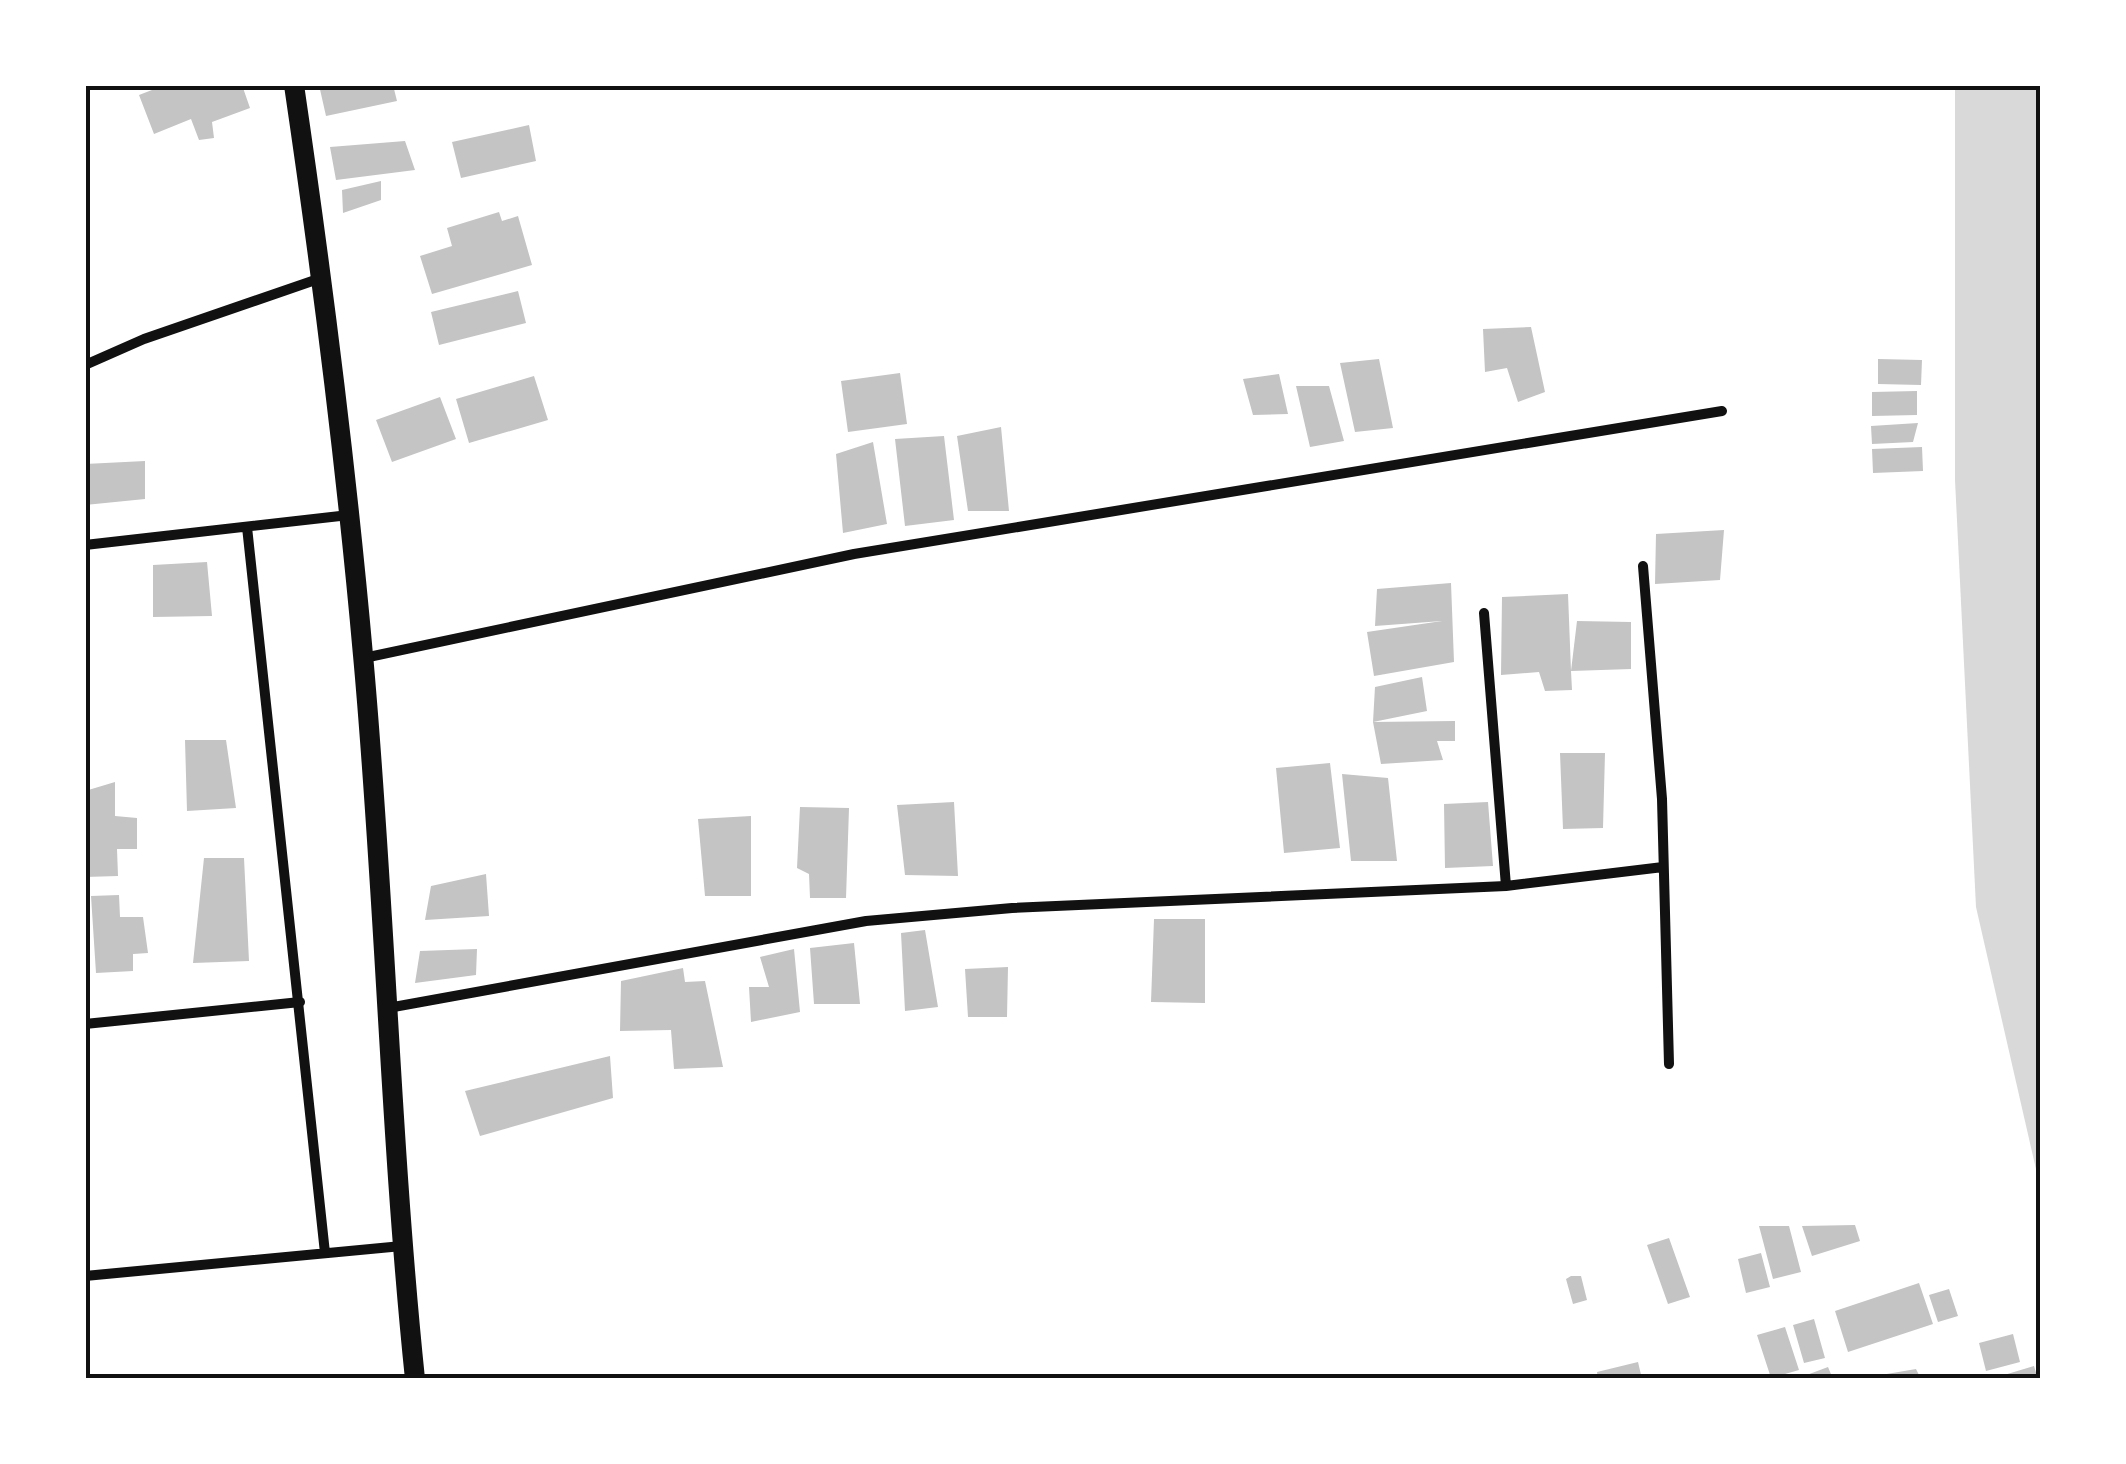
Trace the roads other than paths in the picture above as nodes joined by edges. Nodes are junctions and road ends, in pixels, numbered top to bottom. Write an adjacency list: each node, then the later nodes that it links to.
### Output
1 (294, 85): 2 (main road)
2 (322, 278): 3 (street); 5 (main road)
3 (85, 365)
4 (1722, 412): 10 (street)
5 (349, 515): 6 (street); 10 (main road)
6 (247, 527): 7 (street); 13 (street)
7 (85, 545)
8 (1642, 566): 11 (street)
9 (1484, 612): 12 (street)
10 (363, 658): 14 (main road)
11 (1663, 867): 12 (street); 16 (street)
12 (1506, 886): 14 (street)
13 (300, 1002): 15 (street); 18 (street)
14 (388, 1008): 17 (main road)
15 (85, 1024)
16 (1669, 1064)
17 (402, 1246): 18 (street); 20 (main road)
18 (325, 1253): 19 (street)
19 (85, 1276)
20 (415, 1379)

